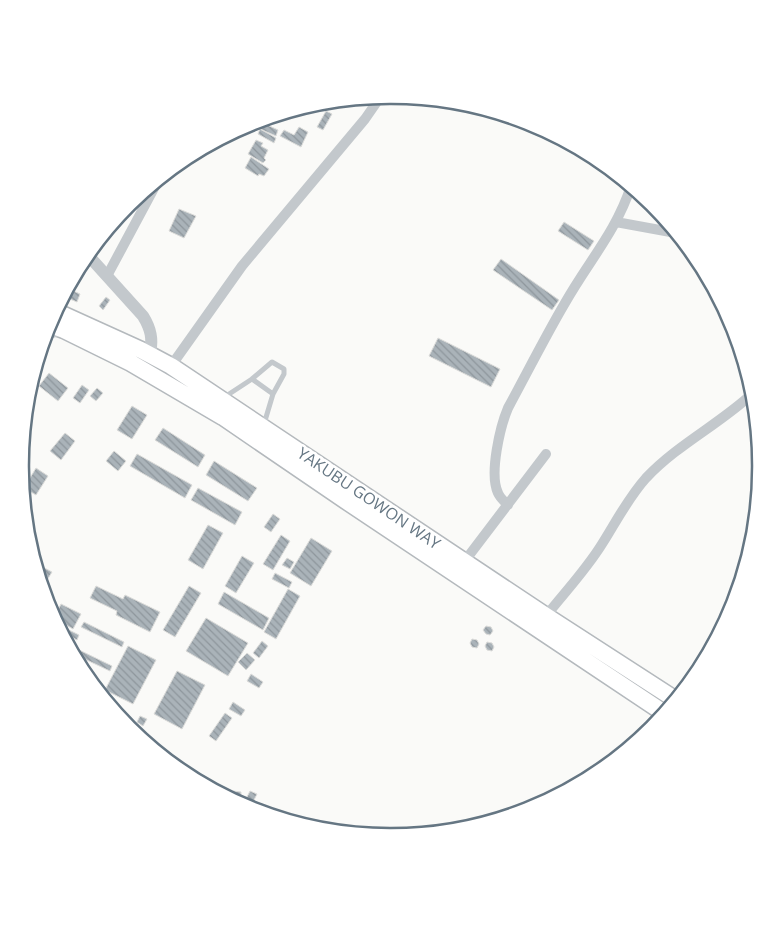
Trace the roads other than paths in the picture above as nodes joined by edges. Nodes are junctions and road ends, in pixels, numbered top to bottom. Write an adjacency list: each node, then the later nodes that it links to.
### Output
1 (375, 105): 13 (street)
2 (629, 194): 4 (street)
3 (150, 196): 7 (street)
4 (616, 222): 5 (street); 20 (street)
5 (665, 231)
6 (93, 261): 7 (street)
7 (107, 276): 12 (street)
8 (62, 314): 12 (highway, YAKUBU GOWON WAY)
9 (56, 327): 10 (highway, YAKUBU GOWON WAY)
10 (64, 330): 11 (street); 21 (highway, YAKUBU GOWON WAY)
11 (54, 333)
12 (150, 354): 13 (highway, YAKUBU GOWON WAY)
13 (171, 366): 16 (highway, YAKUBU GOWON WAY)
14 (252, 379): 15 (lane); 15 (lane); 16 (lane)
15 (273, 394): 18 (lane)
16 (221, 399): 18 (highway, YAKUBU GOWON WAY)
17 (746, 400): 23 (street)
18 (263, 427): 21 (highway, YAKUBU GOWON WAY)
19 (546, 454): 20 (street)
20 (508, 505): 22 (street)
21 (420, 541): 22 (highway, YAKUBU GOWON WAY); 25 (highway, YAKUBU GOWON WAY)
22 (464, 562): 23 (highway, YAKUBU GOWON WAY)
23 (546, 616): 24 (highway, YAKUBU GOWON WAY)
24 (669, 696)
25 (658, 709)

